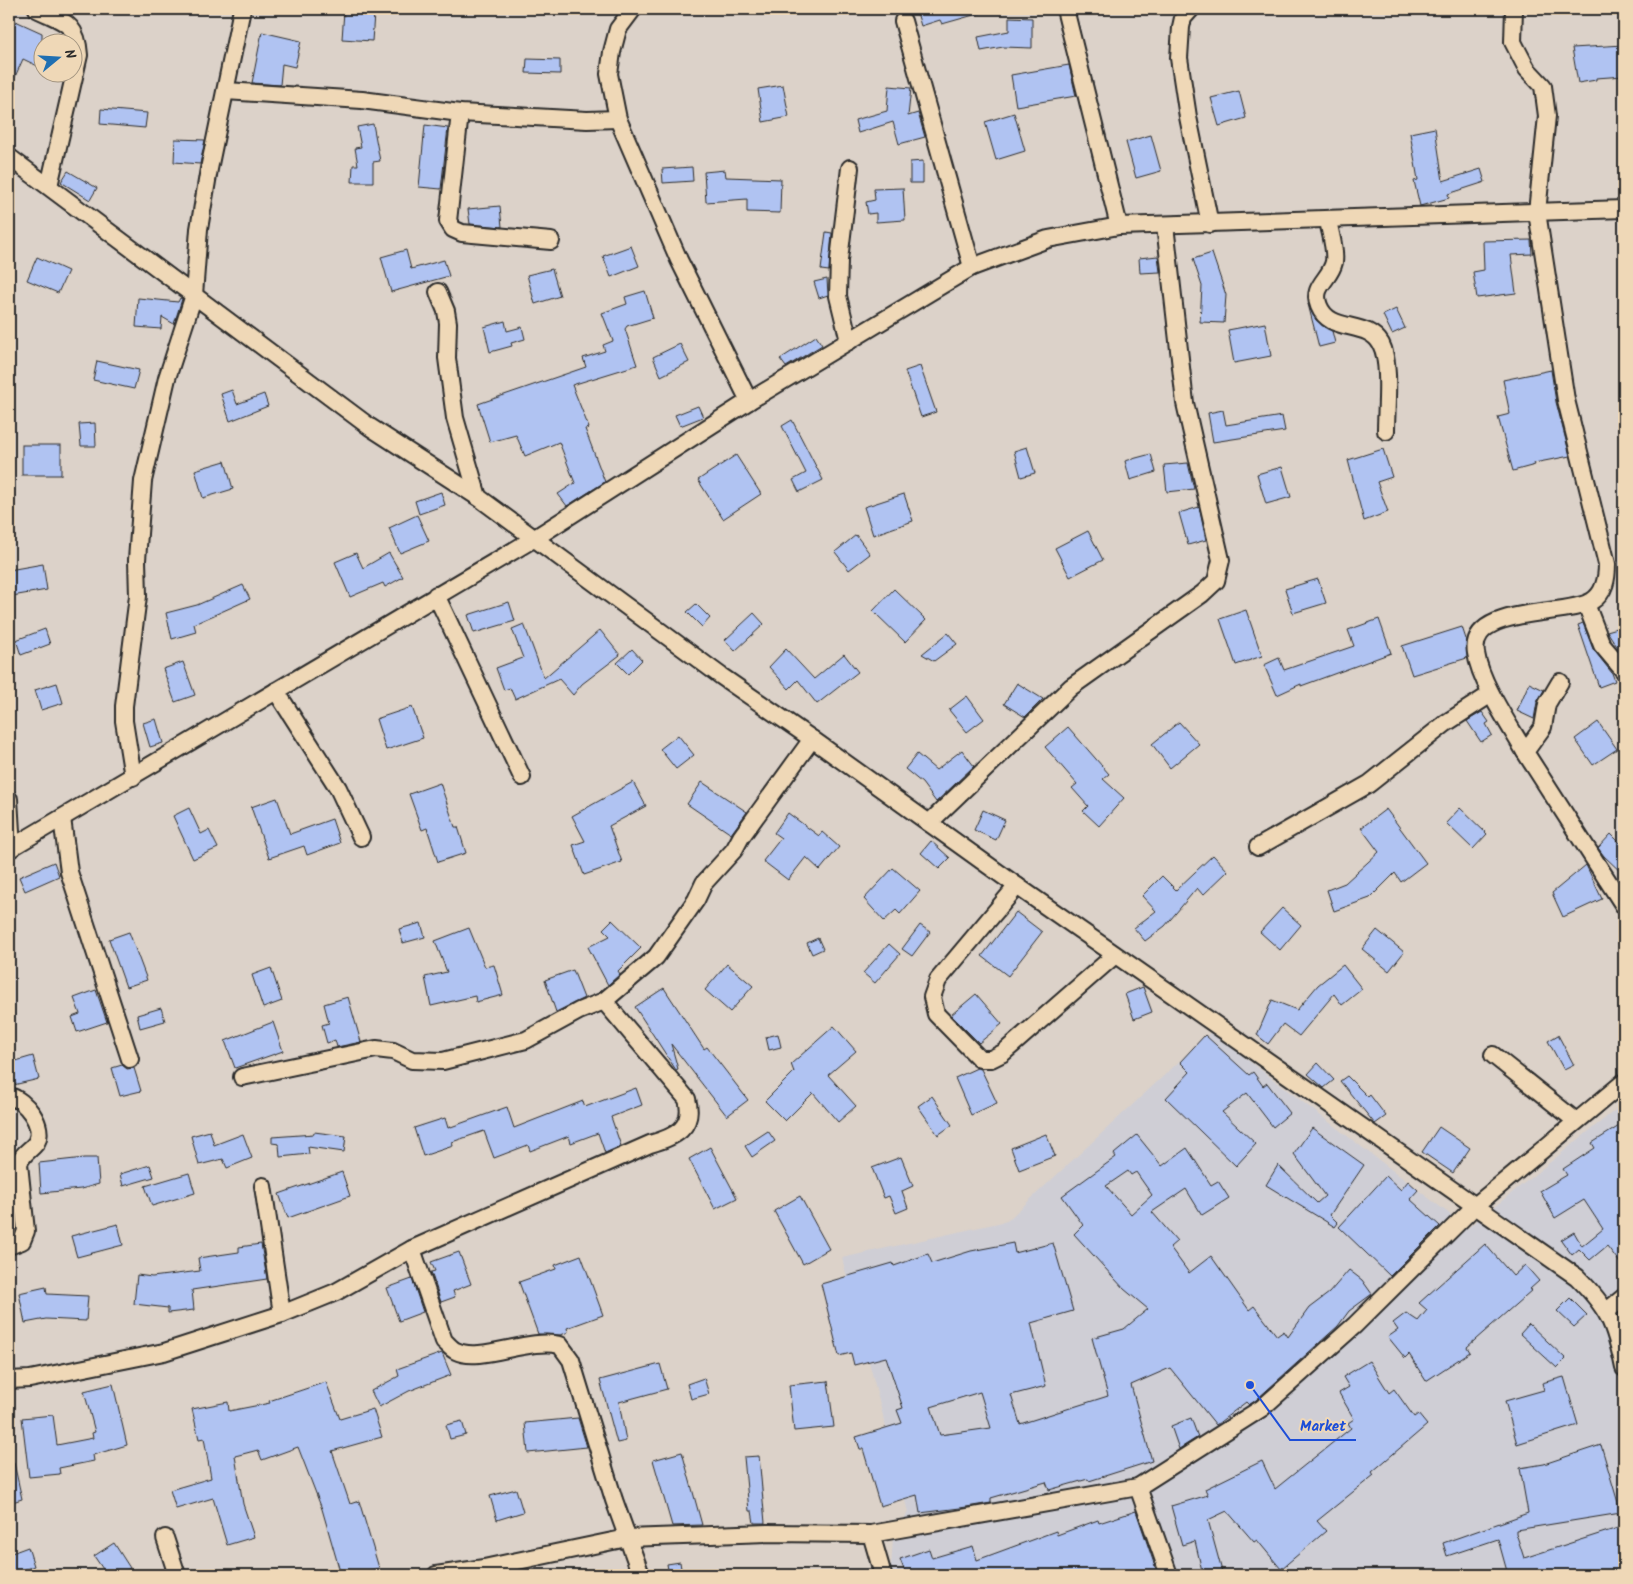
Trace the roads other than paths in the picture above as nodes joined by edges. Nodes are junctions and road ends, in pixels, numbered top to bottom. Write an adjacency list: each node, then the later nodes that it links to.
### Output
1 (37, 9): 13 (street)
2 (242, 9): 8 (street)
3 (633, 9): 10 (street)
4 (1066, 9): 19 (street)
5 (1191, 9): 17 (street)
6 (1514, 9): 15 (street)
7 (903, 21): 21 (street)
8 (226, 90): 9 (street); 23 (street)
9 (460, 113): 10 (street); 20 (street)
10 (618, 119): 25 (street)
11 (9, 157): 13 (street)
12 (850, 168): 24 (street)
13 (50, 186): 23 (street)
14 (1624, 209): 15 (street)
15 (1537, 212): 16 (street); 30 (street)
16 (1328, 220): 17 (street); 26 (street)
17 (1210, 224): 18 (street)
18 (1165, 225): 19 (street); 41 (street)
19 (1119, 226): 21 (street)
20 (551, 241)
21 (972, 267): 24 (street)
22 (438, 292): 27 (street)
23 (194, 295): 27 (street); 37 (street)
24 (849, 341): 25 (street)
25 (749, 401): 28 (street)
26 (1386, 431)
27 (478, 497): 28 (street)
28 (535, 538): 29 (street); 35 (street)
29 (436, 595): 33 (street); 38 (street)
30 (1586, 604): 31 (street); 34 (street)
31 (1624, 671)
32 (1560, 682): 36 (street)
33 (276, 691): 37 (street); 42 (street)
34 (1491, 694): 36 (street); 43 (street)
35 (812, 739): 41 (street); 48 (street)
36 (1525, 752): 46 (street)
37 (133, 777): 40 (street)
38 (522, 777)
39 (9, 799): 44 (street)
40 (62, 818): 44 (street); 50 (street)
41 (929, 823): 45 (street)
42 (361, 837)
43 (1258, 847)
44 (10, 848)
45 (1016, 886): 47 (street); 47 (street)
46 (1624, 906)
47 (1115, 955): 56 (street)
48 (604, 1001): 51 (street); 58 (street)
49 (1493, 1055): 54 (street)
50 (130, 1059)
51 (242, 1077)
52 (1624, 1082): 54 (street)
53 (9, 1096): 57 (street)
54 (1576, 1121): 56 (street)
55 (263, 1186): 61 (street)
56 (1475, 1206): 60 (street); 64 (street)
57 (9, 1246)
58 (412, 1249): 61 (street); 67 (street)
59 (1624, 1297): 60 (street)
60 (1607, 1311): 62 (street)
61 (282, 1314): 63 (street)
62 (1623, 1360)
63 (9, 1380)
64 (1138, 1487): 65 (street); 73 (street)
65 (871, 1534): 67 (street); 72 (street)
66 (165, 1538): 69 (street)
67 (628, 1538): 68 (street); 71 (street)
68 (485, 1572): 70 (street)
69 (177, 1575)
70 (436, 1575)
71 (641, 1575)
72 (883, 1575)
73 (1168, 1575)

